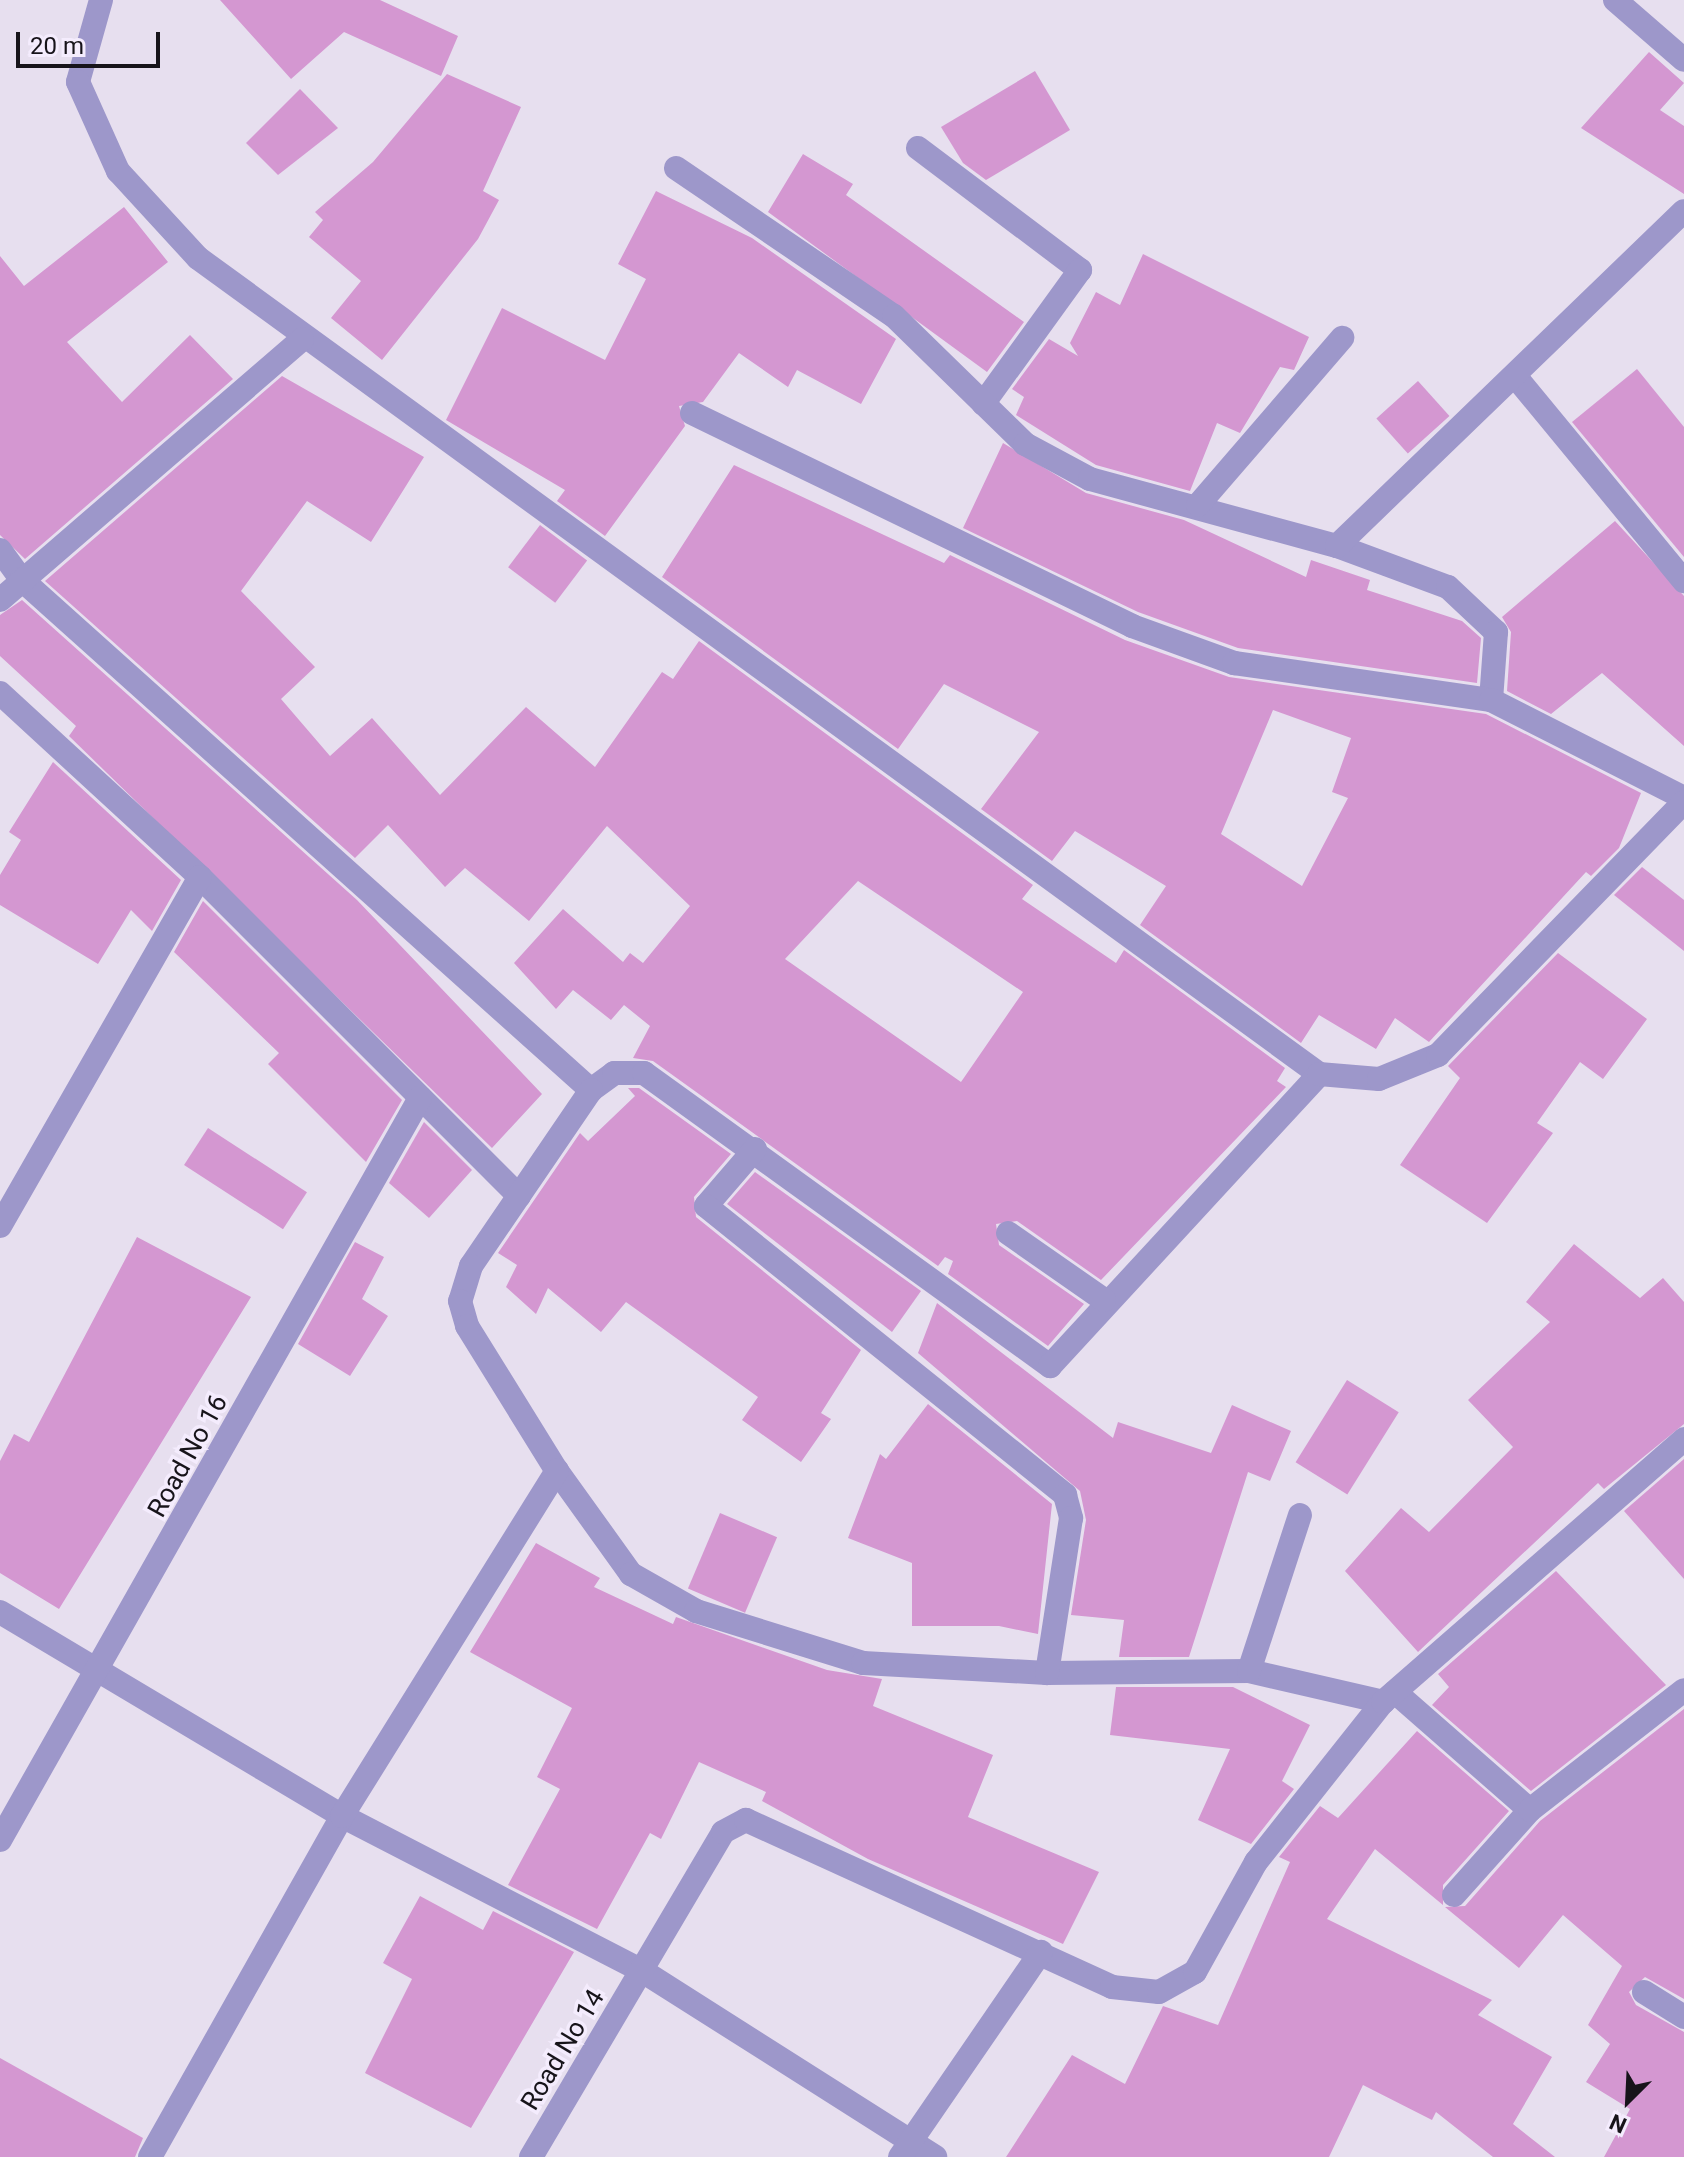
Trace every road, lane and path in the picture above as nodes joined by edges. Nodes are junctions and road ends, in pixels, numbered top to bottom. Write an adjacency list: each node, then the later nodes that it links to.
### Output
1 (101, 0): 8 (street)
2 (1615, 0): 3 (street)
3 (1684, 60)
4 (918, 148): 10 (street)
5 (676, 168): 10 (street)
6 (1684, 211): 9 (street)
7 (1342, 338): 12 (street)
8 (302, 339): 15 (street); 22 (street)
9 (1515, 376): 13 (street); 16 (street)
10 (983, 404): 12 (street)
11 (692, 413): 19 (street)
12 (1198, 505): 13 (street)
13 (1337, 546): 19 (street)
14 (0, 550): 15 (street)
15 (21, 579): 17 (street); 23 (street)
16 (1684, 581)
17 (0, 600)
18 (0, 693): 21 (street)
19 (1491, 700): 20 (street)
20 (1684, 800): 22 (street)
21 (200, 877): 24 (street); 27 (street)
22 (1319, 1074): 29 (street)
23 (591, 1090): 25 (street); 26 (street)
24 (420, 1098): 26 (street); 36 (street, Road No 16)
25 (755, 1149): 29 (street); 35 (street)
26 (519, 1196): 31 (street)
27 (0, 1226)
28 (1008, 1233): 29 (street)
29 (1104, 1300)
30 (1684, 1439): 38 (street)
31 (557, 1471): 35 (street); 40 (street)
32 (1300, 1515): 34 (street)
33 (0, 1612): 36 (street)
34 (1249, 1671): 35 (street); 38 (street)
35 (1047, 1673)
36 (98, 1675): 40 (street); 41 (street, Road No 16)
37 (1684, 1690): 39 (street)
38 (1389, 1697): 39 (street); 43 (street)
39 (1530, 1810): 42 (street)
40 (342, 1816): 44 (street); 48 (street)
41 (0, 1840)
42 (1454, 1895)
43 (1041, 1952): 44 (street, Road No 14); 47 (street)
44 (644, 1972): 47 (street); 49 (street, Road No 14)
45 (1644, 1992): 46 (street)
46 (1684, 2017)
47 (905, 2149): 50 (street)
48 (150, 2157)
49 (531, 2157)
50 (935, 2157)

